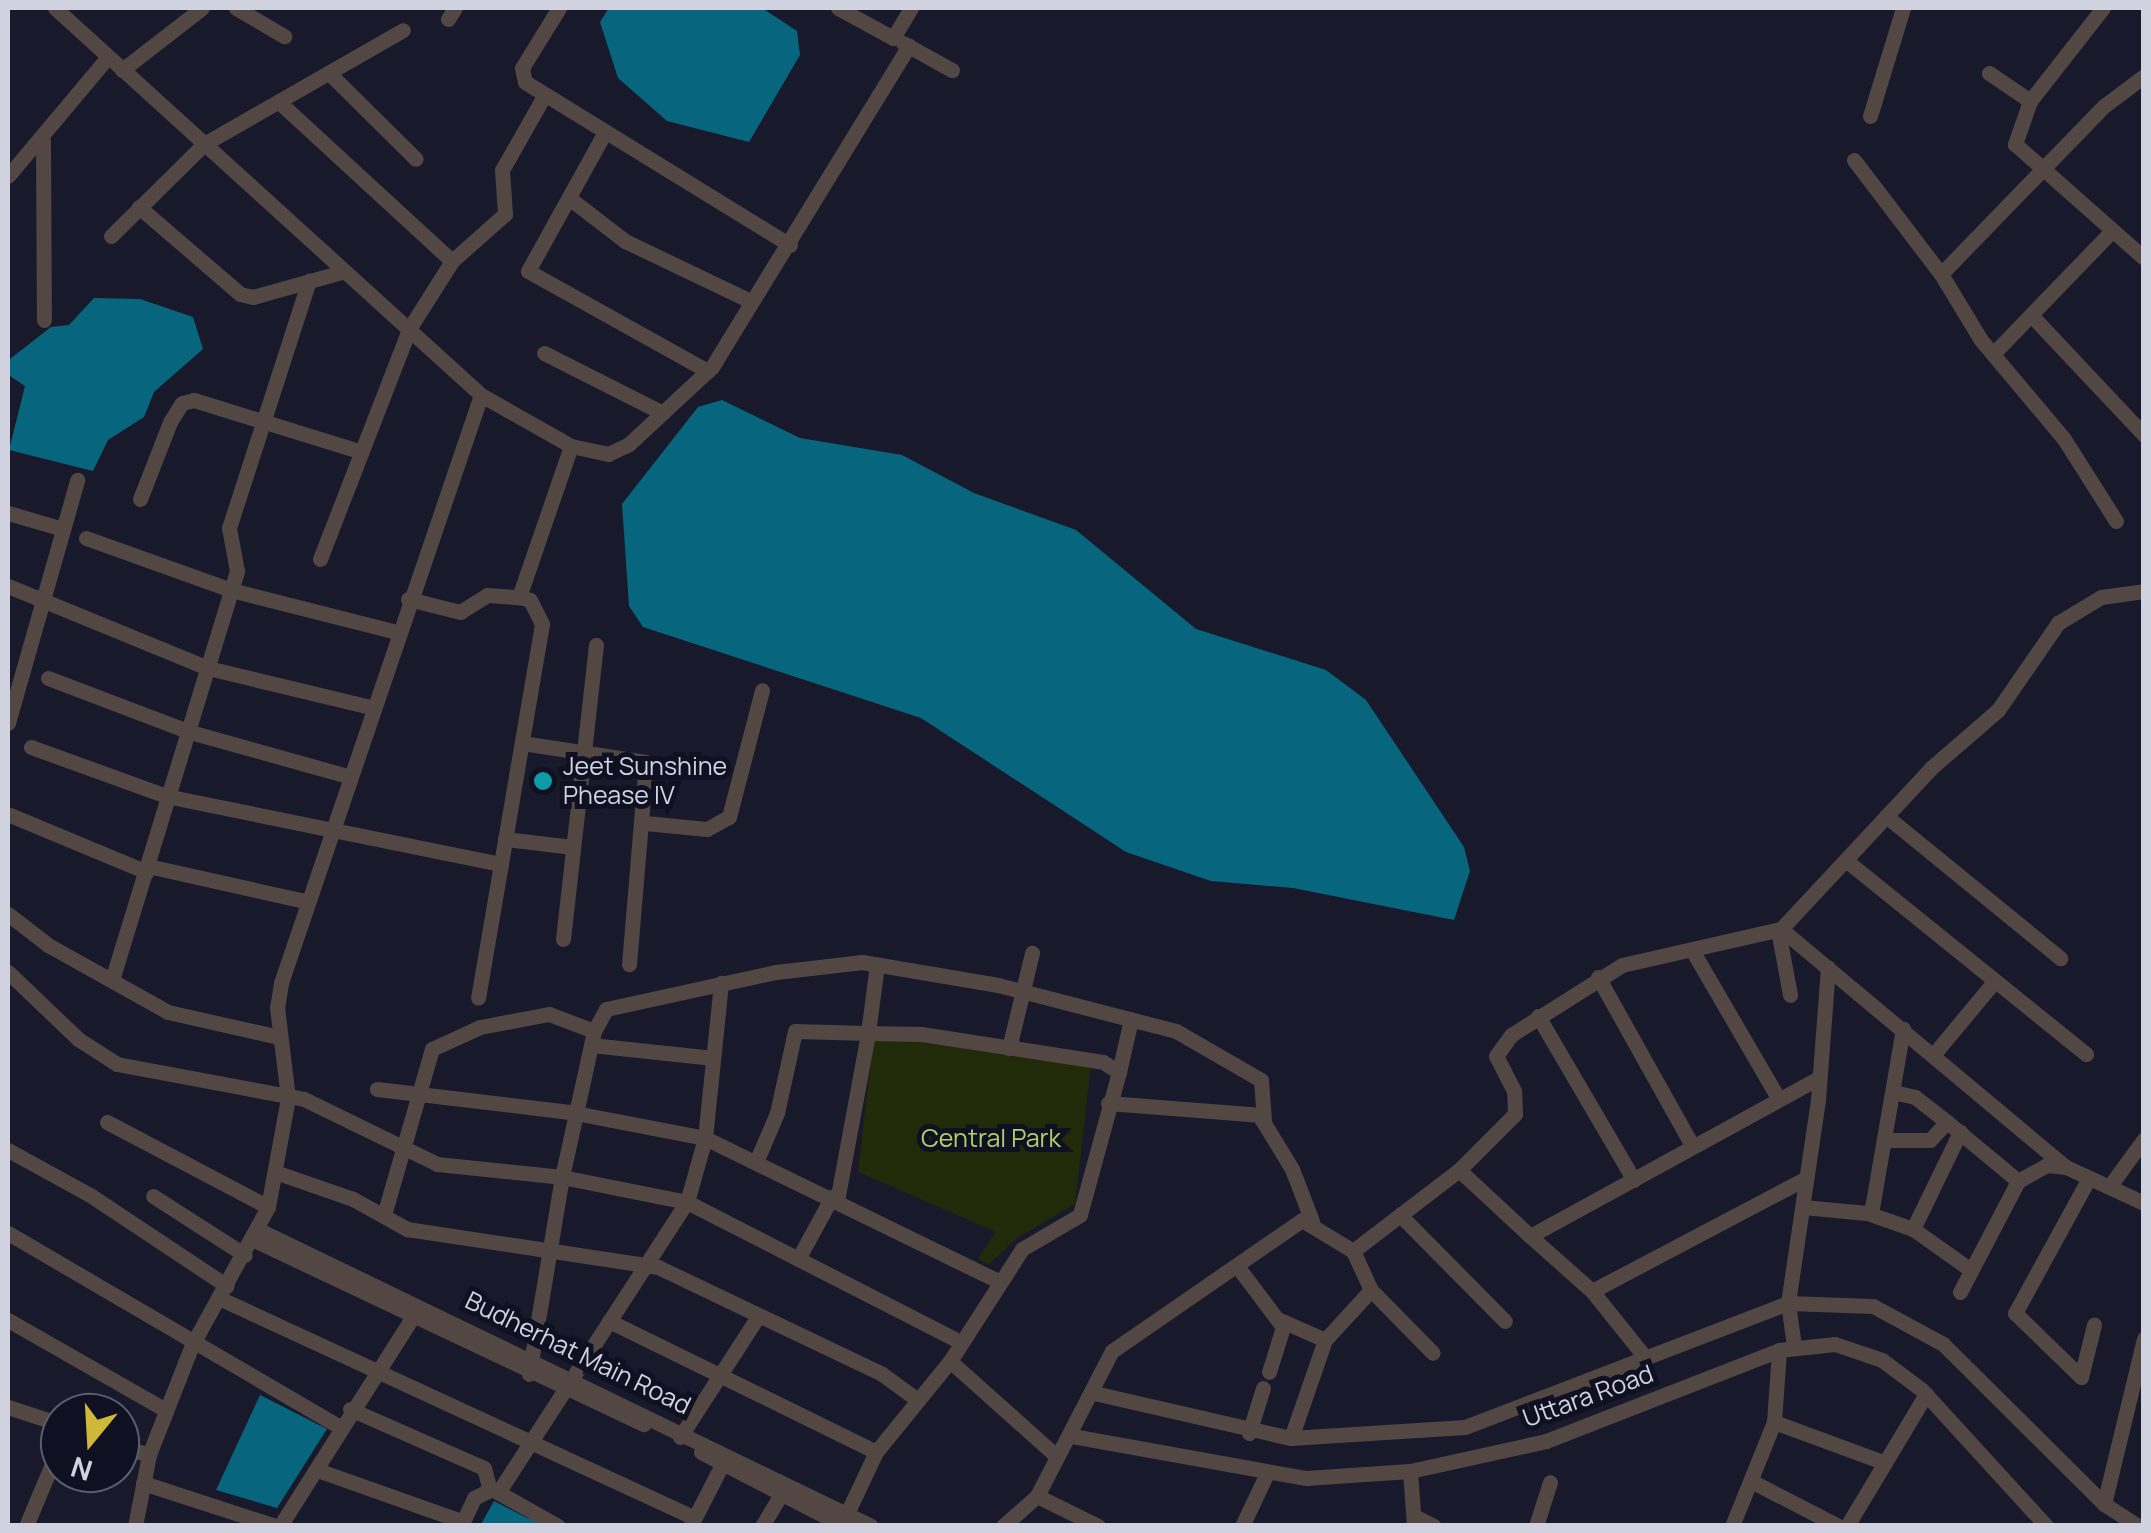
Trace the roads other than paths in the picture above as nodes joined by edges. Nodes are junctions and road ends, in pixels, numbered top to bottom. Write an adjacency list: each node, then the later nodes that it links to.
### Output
1 (55, 8): 13 (street)
2 (202, 8): 14 (street)
3 (236, 8): 10 (street)
4 (559, 8): 19 (street)
5 (838, 8): 11 (street)
6 (911, 8): 11 (street)
7 (1903, 8): 22 (street)
8 (2103, 8): 20 (street)
9 (402, 30): 16 (street)
10 (284, 36)
11 (893, 38): 12 (street)
12 (908, 46): 15 (street); 34 (street)
13 (108, 56): 14 (street); 24 (street)
14 (122, 70): 25 (street)
15 (952, 70)
16 (328, 73): 21 (street); 26 (street)
17 (1989, 73): 20 (street)
18 (2144, 76): 28 (street)
19 (544, 96): 23 (street); 36 (street)
20 (2030, 101): 28 (street)
21 (279, 102): 25 (street); 36 (street)
22 (1870, 116)
23 (606, 132): 30 (street); 34 (street)
24 (43, 142): 29 (street); 42 (street)
25 (204, 144): 31 (street); 37 (street)
26 (416, 159)
27 (1854, 160): 38 (street)
28 (2044, 170): 32 (street); 38 (street)
29 (8, 176)
30 (569, 198): 40 (street); 46 (street)
31 (139, 208): 33 (street); 39 (street)
32 (2111, 232): 35 (street); 41 (street)
33 (111, 236)
34 (790, 245): 40 (street)
35 (2144, 258)
36 (452, 261): 43 (street)
37 (342, 272): 39 (street); 43 (street)
38 (1941, 274): 45 (street)
39 (310, 282): 49 (street)
40 (750, 300): 46 (street)
41 (2031, 315): 45 (street); 50 (street)
42 (44, 320)
43 (409, 329): 47 (street); 52 (street)
44 (544, 353): 48 (street)
45 (1993, 354): 56 (street)
46 (708, 371): 48 (street)
47 (482, 395): 51 (street); 65 (street)
48 (663, 413): 51 (street)
49 (266, 421): 52 (street); 54 (street); 61 (street)
50 (2144, 435)
51 (570, 446): 63 (street)
52 (359, 452): 59 (street)
53 (77, 480): 57 (street)
54 (140, 499)
55 (8, 513): 57 (street)
56 (2116, 521)
57 (63, 529): 64 (street)
58 (86, 538): 61 (street)
59 (320, 559)
60 (8, 586): 64 (street)
61 (232, 590): 66 (street); 69 (street)
62 (2144, 591): 81 (street)
63 (519, 596): 65 (street); 75 (street)
64 (43, 597): 68 (street); 69 (street)
65 (408, 599): 66 (street)
66 (397, 632): 72 (street)
67 (596, 645): 77 (street)
68 (15, 665): 73 (street)
69 (208, 668): 72 (street); 74 (street)
70 (48, 678): 74 (street)
71 (762, 690): 82 (street)
72 (371, 706): 78 (street)
73 (8, 723)
74 (190, 732): 78 (street); 79 (street)
75 (522, 743): 77 (street); 84 (street)
76 (31, 747): 79 (street)
77 (586, 750): 82 (street); 85 (street)
78 (348, 776): 83 (street)
79 (166, 796): 83 (street); 88 (street)
80 (10, 815): 88 (street)
81 (1886, 816): 86 (street); 94 (street)
82 (645, 823): 95 (street)
83 (329, 834): 87 (street); 89 (street)
84 (505, 839): 85 (street); 87 (street)
85 (572, 848): 92 (street)
86 (1848, 862): 91 (street); 103 (street)
87 (501, 864): 105 (street)
88 (148, 869): 89 (street); 101 (street)
89 (304, 902): 111 (street)
90 (8, 914): 101 (street)
91 (1780, 929): 93 (street); 97 (street); 104 (street)
92 (563, 939)
93 (1692, 950): 100 (street); 122 (street)
94 (2060, 958)
95 (629, 964)
96 (877, 965): 98 (street); 102 (street); 109 (street)
97 (1828, 967): 108 (street); 117 (street)
98 (1026, 971): 107 (street); 112 (street)
99 (8, 972): 121 (street)
100 (1598, 977): 106 (street); 131 (street)
101 (112, 980): 111 (street)
102 (721, 983): 110 (street); 115 (street)
103 (1993, 983): 113 (street); 114 (street)
104 (1790, 995)
105 (478, 998)
106 (1538, 1016): 136 (street); 141 (street)
107 (1131, 1019): 116 (street); 126 (street)
108 (1903, 1029): 113 (street); 119 (street)
109 (868, 1034): 112 (street); 134 (street); 145 (street)
110 (592, 1038): 115 (street); 120 (street); 124 (street)
111 (280, 1044): 121 (street)
112 (1009, 1048): 116 (street)
113 (1934, 1054): 135 (street)
114 (2086, 1054)
115 (713, 1058): 128 (street)
116 (1119, 1072): 123 (street)
117 (1818, 1078): 122 (street); 139 (street)
118 (378, 1090): 120 (street)
119 (1893, 1092): 127 (street); 130 (street)
120 (416, 1093): 124 (street); 132 (street)
121 (288, 1098): 132 (street); 137 (street)
122 (1778, 1098): 131 (street)
123 (1108, 1103): 126 (street); 165 (street)
124 (577, 1113): 128 (street); 138 (street)
125 (107, 1122): 148 (street)
126 (1268, 1127): 153 (street)
127 (1953, 1127): 130 (street); 142 (street); 154 (street)
128 (705, 1138): 134 (street); 146 (street)
129 (2144, 1139): 143 (street)
130 (1886, 1140): 150 (street)
131 (1692, 1145): 141 (street)
132 (403, 1147): 138 (street); 152 (street)
133 (8, 1150): 168 (street)
134 (756, 1162): 145 (street)
135 (2066, 1167): 140 (street); 142 (street)
136 (1459, 1170): 151 (street); 157 (street)
137 (274, 1172): 148 (street); 152 (street)
138 (562, 1177): 146 (street); 158 (street)
139 (1806, 1178): 149 (street); 167 (street)
140 (2089, 1178): 143 (street); 177 (street)
141 (1634, 1180): 157 (street)
142 (2018, 1181): 164 (street)
143 (2109, 1187): 147 (street)
144 (153, 1196): 160 (street)
145 (835, 1199): 161 (street); 165 (street)
146 (687, 1202): 161 (street); 162 (street)
147 (2144, 1203)
148 (268, 1207): 156 (street)
149 (1803, 1207): 150 (street); 170 (street)
150 (1867, 1213): 154 (street)
151 (1400, 1214): 159 (street); 176 (street)
152 (384, 1215): 158 (street)
153 (1312, 1220): 159 (street); 163 (street)
154 (1912, 1228): 164 (street)
155 (8, 1233): 181 (street)
156 (257, 1235): 160 (street); 171 (street, Budherhat Main Road); 186 (street, Budherhat Main Road)
157 (1530, 1236): 167 (street)
158 (551, 1247): 162 (street); 186 (street)
159 (1353, 1251): 166 (street)
160 (245, 1255): 168 (street)
161 (798, 1259): 180 (street)
162 (646, 1264): 172 (street); 175 (street)
163 (1237, 1266): 174 (street); 190 (street)
164 (1971, 1270): 169 (street)
165 (1000, 1282): 180 (street)
166 (1371, 1290): 179 (street); 183 (street)
167 (1592, 1291): 184 (street)
168 (223, 1292): 181 (street); 187 (street)
169 (1960, 1292)
170 (1788, 1303): 182 (street); 184 (street); 220 (street)
171 (412, 1318): 186 (street, Budherhat Main Road); 187 (street)
172 (757, 1318): 188 (street); 192 (street)
173 (8, 1320): 195 (street)
174 (1280, 1320): 179 (street); 200 (street)
175 (609, 1321): 188 (street); 189 (street)
176 (1505, 1321)
177 (2094, 1325)
178 (2144, 1338): 220 (street)
179 (1325, 1340): 202 (street)
180 (960, 1342): 185 (street)
181 (192, 1345): 195 (street); 198 (street)
182 (1786, 1348): 191 (street, Uttara Road); 197 (street); 211 (street, Uttara Road)
183 (1433, 1352)
184 (1644, 1356): 202 (street)
185 (950, 1361): 192 (street); 207 (street)
186 (531, 1366): 189 (street, Budherhat Main Road)
187 (376, 1372): 194 (street); 203 (street)
188 (722, 1374): 201 (street); 205 (street)
189 (568, 1384): 201 (street, Budherhat Main Road); 203 (street)
190 (1094, 1393): 199 (street); 200 (street)
191 (1926, 1394): 209 (street); 239 (street, Uttara Road)
192 (915, 1398): 205 (street)
193 (8, 1408): 196 (street)
194 (350, 1409): 198 (street); 217 (street)
195 (166, 1410): 206 (street)
196 (40, 1418)
197 (1774, 1422): 209 (street); 213 (street)
198 (338, 1426): 210 (street)
199 (1078, 1426): 207 (street); 212 (street, Uttara Road)
200 (1249, 1433): 202 (street)
201 (681, 1436): 208 (street, Budherhat Main Road)
202 (1291, 1438)
203 (532, 1441): 217 (street); 223 (street)
204 (140, 1452): 206 (street)
205 (876, 1452): 221 (street)
206 (149, 1455): 215 (street)
207 (1055, 1455): 219 (street)
208 (725, 1458): 216 (street, Budherhat Main Road); 223 (street)
209 (1883, 1462): 238 (street)
210 (320, 1471): 224 (street); 228 (street)
211 (1410, 1471): 212 (street, Uttara Road); 222 (street)
212 (1267, 1474): 234 (street)
213 (1751, 1480): 225 (street); 237 (street)
214 (1550, 1482): 236 (street)
215 (143, 1483): 227 (street); 228 (street)
216 (785, 1487): 221 (street, Budherhat Main Road); 230 (street)
217 (494, 1490): 224 (street); 229 (street)
218 (40, 1493): 226 (street)
219 (1037, 1496): 232 (street); 233 (street)
220 (2104, 1504): 240 (street)
221 (844, 1520): 231 (street, Budherhat Main Road)
222 (1414, 1521): 235 (street)
223 (693, 1522)
224 (461, 1523)
225 (1736, 1524)
226 (26, 1526)
227 (134, 1526)
228 (278, 1526)
229 (558, 1526)
230 (762, 1526)
231 (871, 1526)
232 (1003, 1526)
233 (1098, 1526)
234 (1242, 1526)
235 (1434, 1526)
236 (1536, 1526)
237 (1838, 1526)
238 (1848, 1526)
239 (2046, 1526)
240 (2138, 1526)

